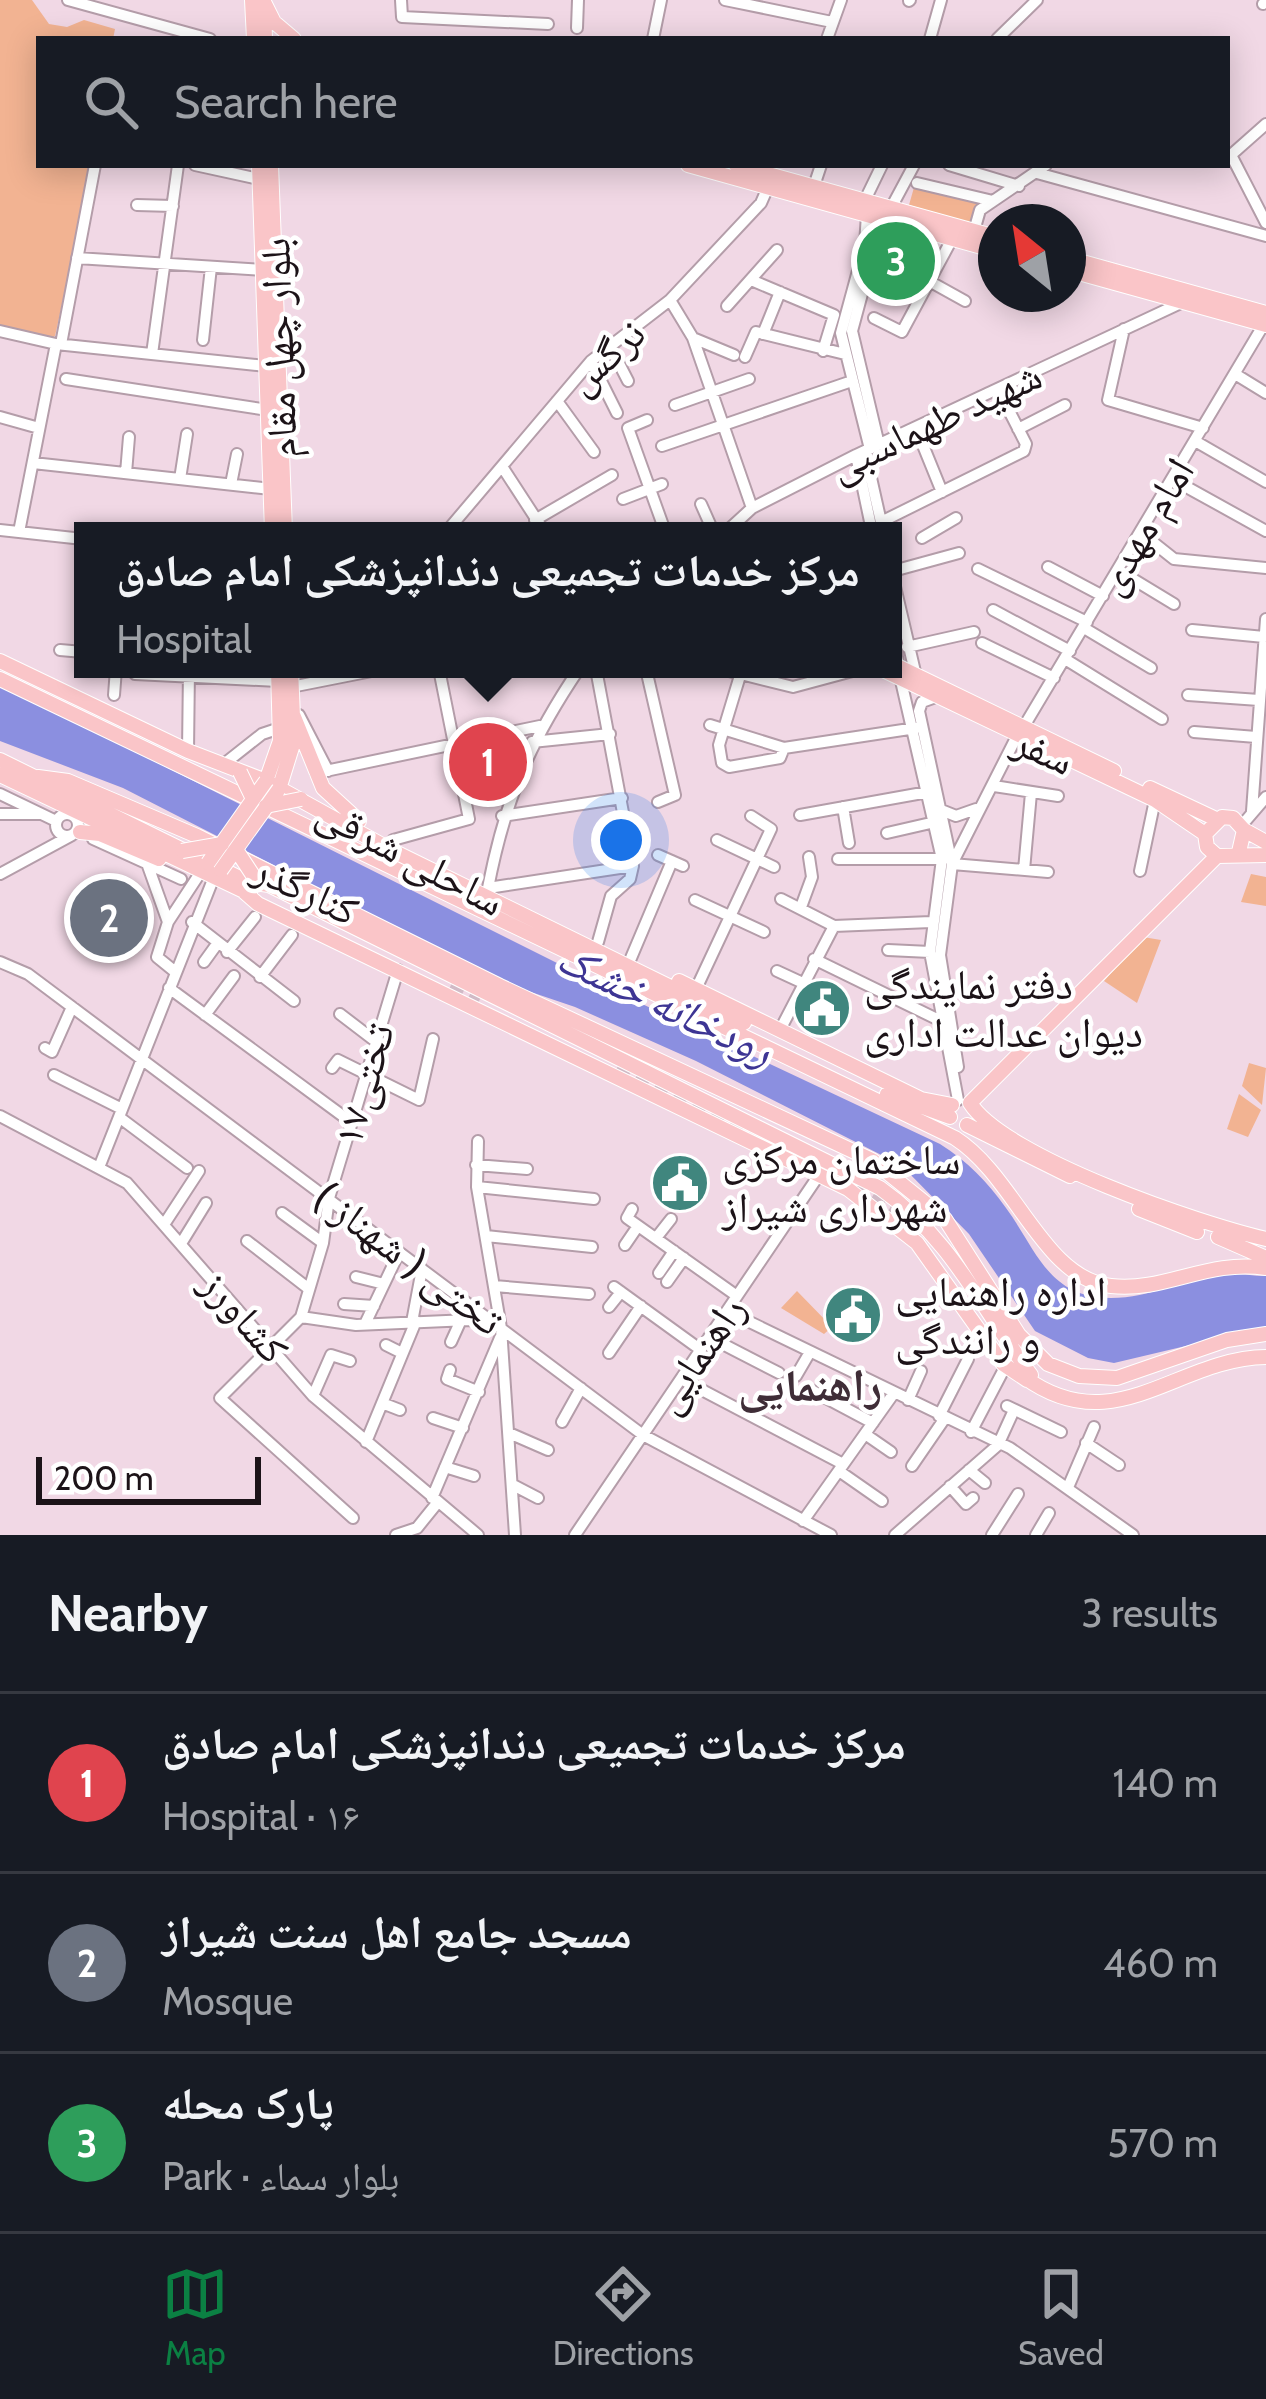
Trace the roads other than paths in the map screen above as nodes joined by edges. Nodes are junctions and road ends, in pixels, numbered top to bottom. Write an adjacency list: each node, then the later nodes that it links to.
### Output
1 (68, 0): 16 (street)
2 (252, 0): 17 (main road)
3 (263, 0): 18 (main road); 19 (main road)
4 (401, 0): 14 (street)
5 (578, 0): 15 (street)
6 (661, 0): 20 (street)
7 (725, 0): 13 (street)
8 (842, 0): 13 (street)
9 (941, 0): 22 (street)
10 (1016, 0): 12 (street)
11 (1036, 0): 12 (street)
12 (1016, 17): 23 (street)
13 (832, 22): 21 (street)
14 (548, 24)
15 (577, 28)
16 (199, 36)
17 (261, 36)
18 (262, 36)
19 (290, 36)
20 (654, 36)
21 (828, 36)
22 (931, 36)
23 (1000, 36)
24 (1266, 124): 25 (street)
25 (1230, 153)
26 (1230, 156): 48 (street)
27 (94, 168): 56 (street)
28 (178, 168): 45 (street)
29 (222, 168): 38 (street)
30 (271, 168): 109 (main road, بلوار چهل مقام)
31 (699, 168): 42 (main road)
32 (747, 168): 40 (main road)
33 (820, 168): 40 (street)
34 (881, 168): 46 (street)
35 (913, 168): 47 (street)
36 (959, 168): 41 (street)
37 (1041, 169): 41 (street); 52 (street)
38 (259, 172): 60 (main road, بلوار چهل مقام)
39 (917, 183): 43 (street)
40 (814, 186): 46 (main road)
41 (1019, 186): 43 (street)
42 (768, 187): 46 (main road); 66 (street, نرگس)
43 (992, 201): 49 (street)
44 (136, 205): 45 (street)
45 (173, 206): 58 (street)
46 (866, 207): 47 (main road); 54 (street)
47 (891, 214): 50 (main road); 54 (street)
48 (1266, 223)
49 (974, 231): 50 (main road); 51 (main road)
50 (944, 232): 53 (main road); 63 (street)
51 (978, 232)
52 (1266, 236)
53 (978, 244)
54 (870, 246): 81 (street); 112 (street)
55 (776, 250): 62 (street)
56 (77, 258): 58 (street); 78 (street)
57 (1086, 263): 72 (main road)
58 (165, 264): 59 (street); 82 (street)
59 (211, 267): 60 (street); 77 (street)
60 (263, 270): 84 (main road, بلوار چهل مقام)
61 (1086, 275): 64 (main road)
62 (752, 280): 65 (street); 69 (street)
63 (929, 281): 67 (street); 71 (street)
64 (1142, 291): 68 (main road); 70 (street)
65 (780, 292): 75 (street); 80 (street)
66 (670, 300): 76 (street); 79 (street, نرگس)
67 (965, 301)
68 (1183, 302): 70 (street, شهید طهماسبی); 72 (main road)
69 (727, 306)
70 (1148, 316): 73 (street, شهید طهماسبی)
71 (874, 318)
72 (1265, 321): 85 (street, امام مهدی)
73 (1124, 329): 90 (street, شهید طهماسبی); 103 (street)
74 (0, 331): 78 (street)
75 (763, 334): 76 (street); 80 (street)
76 (693, 338): 91 (street)
77 (203, 340)
78 (58, 344): 82 (street); 105 (street)
79 (610, 346): 83 (street, نرگس); 88 (street)
80 (823, 351): 81 (street)
81 (845, 353): 89 (street)
82 (152, 354): 84 (street)
83 (591, 361): 93 (street, نرگس); 98 (street)
84 (266, 366): 97 (main road, بلوار چهل مقام)
85 (1235, 374): 92 (street); 103 (street, امام مهدی)
86 (66, 379): 97 (street)
87 (749, 379): 91 (street)
88 (628, 381)
89 (852, 381): 101 (street); 112 (street)
90 (999, 391): 102 (street, شهید طهماسبی); 104 (street)
91 (713, 392): 95 (street); 101 (street)
92 (1266, 392)
93 (557, 400): 113 (street); 116 (street, نرگس)
94 (11, 403): 99 (street)
95 (675, 405)
96 (1064, 405): 104 (street)
97 (268, 410): 109 (main road, بلوار چهل مقام)
98 (616, 413)
99 (4, 418): 105 (street)
100 (647, 420): 123 (street)
101 (724, 426): 111 (street); 129 (street)
102 (916, 428): 112 (street, شهید طهماسبی); 125 (street)
103 (1203, 428): 110 (street, امام مهدی)
104 (1018, 429): 125 (street)
105 (39, 430): 107 (street); 115 (street)
106 (187, 434): 119 (street)
107 (56, 436)
108 (128, 437): 117 (street)
109 (275, 439): 124 (main road, بلوار چهل مقام); 133 (main road, بلوار چهل مقام)
110 (1195, 441): 120 (street, امام مهدی); 121 (street)
111 (662, 446)
112 (868, 450): 129 (street, شهید طهماسبی); 138 (street)
113 (594, 452)
114 (237, 454): 122 (street)
115 (32, 463): 117 (street); 143 (street)
116 (502, 468): 131 (street); 134 (street, نرگس)
117 (126, 473): 119 (street)
118 (612, 475): 131 (street)
119 (180, 478): 122 (street)
120 (1172, 479): 142 (street); 144 (street, امام مهدی)
121 (1266, 482)
122 (231, 484): 124 (street)
123 (656, 486): 126 (street); 135 (street)
124 (271, 488): 132 (main road, بلوار چهل مقام)
125 (942, 492): 127 (street)
126 (623, 499)
127 (923, 501): 139 (street); 140 (street)
128 (701, 504): 136 (street)
129 (752, 508): 137 (street, شهید طهماسبی)
130 (956, 518): 140 (street)
131 (533, 521)
132 (272, 522)
133 (284, 522)
134 (454, 522)
135 (663, 522)
136 (709, 522)
137 (737, 522)
138 (878, 522)
139 (889, 522)
140 (938, 527): 146 (street)
141 (0, 530): 143 (street)
142 (1266, 531)
143 (19, 532): 145 (street)
144 (1140, 532): 149 (street); 151 (street, امام مهدی)
145 (74, 537)
146 (922, 538)
147 (958, 553): 152 (street)
148 (1048, 567): 153 (street)
149 (1266, 568)
150 (978, 569): 158 (street)
151 (1118, 570): 153 (street, امام مهدی); 154 (street)
152 (902, 571)
153 (1103, 596): 158 (street, امام مهدی)
154 (1174, 604)
155 (992, 610): 164 (street)
156 (902, 617): 161 (street)
157 (1266, 619): 160 (street)
158 (1086, 625): 164 (street, امام مهدی); 166 (street)
159 (1192, 630): 160 (street)
160 (1264, 637): 168 (street)
161 (908, 646): 167 (street); 181 (street)
162 (60, 650): 163 (street)
163 (74, 651)
164 (1067, 655): 181 (street, امام مهدی); 189 (street)
165 (0, 661): 201 (main road, ساحلی شرقی)
166 (1151, 668)
167 (902, 672): 187 (main road, سفر); 193 (street); 195 (main road, سفر)
168 (1264, 677): 188 (street)
169 (115, 678): 185 (street)
170 (189, 678): 201 (street)
171 (218, 678): 184 (street)
172 (324, 678): 183 (street)
173 (336, 678): 183 (street)
174 (441, 678): 199 (street)
175 (573, 678): 190 (street)
176 (598, 678): 196 (street)
177 (648, 678): 220 (street)
178 (739, 678): 191 (street)
179 (762, 678): 180 (street)
180 (826, 678)
181 (1054, 678): 195 (street, امام مهدی)
182 (0, 679): 262 (main road)
183 (321, 681): 184 (street)
184 (286, 690): 192 (main road); 205 (main road, ساحلی شرقی); 210 (main road)
185 (114, 694)
186 (1188, 695): 188 (street)
187 (932, 698): 195 (main road, سفر); 230 (street)
188 (1259, 700): 197 (street)
189 (1162, 719)
190 (540, 726): 198 (street); 199 (street)
191 (717, 727): 200 (street); 200 (street)
192 (280, 728): 203 (street); 210 (main road)
193 (916, 728): 200 (street); 212 (street)
194 (1194, 732): 197 (street)
195 (1020, 733): 211 (street, امام مهدی); 219 (main road, سفر); 231 (main road, سفر)
196 (610, 734): 198 (street); 217 (street)
197 (1259, 740): 224 (street)
198 (532, 742): 228 (street)
199 (453, 743): 205 (street); 209 (street)
200 (784, 748)
201 (188, 751): 203 (main road, ساحلی شرقی)
202 (0, 760): 207 (main road)
203 (224, 764): 204 (main road, ساحلی شرقی)
204 (240, 772): 210 (main road, ساحلی شرقی); 221 (main road, bridge)
205 (322, 772): 235 (main road, ساحلی شرقی)
206 (0, 775): 241 (main road)
207 (38, 777): 241 (main road); 294 (main road, کنارگذر)
208 (487, 781): 209 (street)
209 (462, 784): 235 (street)
210 (273, 785): 218 (main road, ساحلی شرقی); 221 (main road, bridge)
211 (994, 786): 214 (street); 223 (street, امام مهدی)
212 (928, 792): 222 (street); 230 (street)
213 (0, 794): 226 (street)
214 (1031, 794): 215 (street); 253 (street)
215 (1058, 796)
216 (1266, 796): 224 (street)
217 (622, 798): 228 (street); 250 (street)
218 (301, 799): 221 (main road, bridge); 287 (main road, ساحلی شرقی)
219 (1155, 800): 239 (main road, سفر); 254 (street)
220 (658, 802)
221 (260, 803): 240 (main road, bridge)
222 (843, 807): 227 (street); 238 (street)
223 (976, 809): 230 (street); 248 (street, امام مهدی)
224 (1258, 809): 232 (street)
225 (0, 814): 226 (street)
226 (41, 814): 234 (street)
227 (800, 815)
228 (502, 816): 259 (street)
229 (751, 816): 246 (street)
230 (937, 816): 233 (street); 248 (street)
231 (1216, 819): 232 (main road, سفر); 239 (main road)
232 (1243, 828): 237 (main road); 242 (main road)
233 (886, 832)
234 (82, 835): 241 (main road); 249 (street); 256 (street)
235 (393, 840): 259 (main road, ساحلی شرقی)
236 (717, 840): 246 (street)
237 (1266, 842)
238 (849, 843)
239 (1210, 846): 242 (main road); 305 (main road)
240 (229, 848): 241 (main road, bridge); 252 (main road, bridge); 258 (main road, bridge)
241 (175, 852): 252 (main road)
242 (1239, 852): 244 (main road)
243 (658, 855): 276 (street)
244 (1266, 855)
245 (809, 857): 263 (street)
246 (757, 859): 251 (street); 265 (street)
247 (838, 859): 248 (street)
248 (947, 862): 253 (street); 268 (street); 305 (street)
249 (148, 866): 257 (street); 266 (street)
250 (633, 866): 259 (street); 272 (street)
251 (774, 867)
252 (211, 870): 258 (main road); 266 (street); 267 (street)
253 (1024, 871): 255 (street)
254 (1140, 871)
255 (1048, 872)
256 (0, 874)
257 (181, 879)
258 (249, 885): 281 (main road); 289 (main road)
259 (488, 888): 272 (main road, ساحلی شرقی)
260 (781, 899): 263 (street)
261 (695, 900): 265 (street)
262 (478, 904): 287 (main road); 336 (main road)
263 (801, 907): 269 (street)
264 (255, 916): 273 (street)
265 (730, 916): 270 (street); 288 (street)
266 (168, 922): 280 (street)
267 (192, 922): 273 (street); 280 (street)
268 (931, 922): 269 (street); 275 (street)
269 (834, 926): 277 (street)
270 (764, 932)
271 (292, 935): 284 (street)
272 (598, 942): 276 (main road, ساحلی شرقی)
273 (222, 948): 279 (street); 284 (street)
274 (889, 950): 275 (street)
275 (930, 952): 295 (street)
276 (631, 958): 288 (main road, ساحلی شرقی)
277 (814, 959): 285 (street); 295 (street)
278 (0, 962): 291 (street, تختی ( شهناز ))
279 (204, 962)
280 (173, 970): 286 (street)
281 (398, 970): 289 (main road); 298 (street, تختی۱۷)
282 (777, 971): 285 (street)
283 (234, 976): 293 (street)
284 (260, 977): 290 (street)
285 (803, 982): 296 (street)
286 (169, 988): 293 (street); 300 (street)
287 (674, 988): 305 (main road, ساحلی شرقی)
288 (696, 989): 296 (main road, ساحلی شرقی)
289 (460, 990): 304 (main road); 313 (main road)
290 (294, 1001)
291 (72, 1006): 299 (street); 300 (street, تختی ( شهناز ))
292 (340, 1014): 298 (street)
293 (205, 1016): 308 (street)
294 (570, 1016): 304 (main road); 355 (main road)
295 (941, 1022): 305 (street)
296 (780, 1030): 305 (main road, ساحلی شرقی)
297 (433, 1039): 303 (street)
298 (374, 1040): 303 (street, تختی۱۷)
299 (44, 1048)
300 (142, 1059): 306 (street); 315 (street, تختی ( شهناز ))
301 (332, 1068): 303 (street)
302 (54, 1075): 306 (street)
303 (364, 1077): 308 (street, تختی۱۷)
304 (723, 1106): 325 (main road)
305 (963, 1109): 326 (main road, ساحلی شرقی); 330 (main road, ساحلی شرقی)
306 (121, 1113): 310 (street); 321 (street)
307 (0, 1116): 310 (street, کشاورز)
308 (351, 1122): 315 (street, تختی۱۷)
309 (478, 1141): 311 (street)
310 (100, 1165): 321 (street, کشاورز)
311 (476, 1165): 312 (street); 314 (street)
312 (526, 1169)
313 (821, 1172): 325 (main road); 344 (street, راهنمایی)
314 (477, 1187): 316 (street); 323 (street)
315 (329, 1198): 329 (street, تختی۱۷); 337 (street, تختی ( شهناز ))
316 (594, 1198)
317 (206, 1203): 328 (street)
318 (632, 1209): 322 (street)
319 (282, 1213): 329 (street)
320 (671, 1219): 324 (street)
321 (165, 1222): 328 (street, کشاورز)
322 (638, 1226): 324 (street); 331 (street)
323 (486, 1236): 332 (street); 341 (street)
324 (656, 1238): 333 (street)
325 (925, 1238): 364 (main road)
326 (1217, 1238): 330 (main road, ساحلی شرقی); 334 (main road)
327 (247, 1241): 342 (street)
328 (182, 1242): 359 (street, کشاورز)
329 (323, 1243): 342 (street, تختی۱۷)
330 (1266, 1243)
331 (625, 1245)
332 (592, 1246)
333 (679, 1255): 339 (street); 344 (street)
334 (1266, 1258)
335 (395, 1262): 340 (street)
336 (1266, 1268)
337 (422, 1269): 352 (street); 354 (street, تختی ( شهناز ))
338 (356, 1277): 340 (street)
339 (663, 1278)
340 (384, 1284): 346 (street)
341 (494, 1286): 343 (street); 354 (street)
342 (309, 1288): 350 (street, تختی۱۷)
343 (589, 1294)
344 (737, 1296): 349 (street, راهنمایی)
345 (344, 1304): 346 (street)
346 (374, 1306): 353 (street)
347 (640, 1306): 348 (street); 360 (street); 363 (street)
348 (609, 1307)
349 (727, 1311): 356 (street, راهنمایی); 361 (street)
350 (301, 1317): 353 (street); 359 (street)
351 (461, 1320): 352 (street); 354 (street); 357 (street)
352 (414, 1322): 353 (street); 362 (street)
353 (365, 1324)
354 (501, 1332): 373 (street, تختی ( شهناز )); 375 (street); 389 (street)
355 (1266, 1334)
356 (709, 1337): 360 (street, راهنمایی); 370 (street)
357 (451, 1342)
358 (386, 1345): 362 (street)
359 (274, 1348): 377 (street, کشاورز); 412 (street)
360 (701, 1350): 372 (street, راهنمایی)
361 (810, 1352): 371 (street); 376 (street)
362 (403, 1353): 379 (street)
363 (609, 1353)
364 (1266, 1355)
365 (968, 1359): 381 (street)
366 (350, 1361): 377 (street)
367 (450, 1370): 375 (street)
368 (920, 1371): 378 (street)
369 (1003, 1371): 387 (street)
370 (778, 1373)
371 (796, 1376)
372 (681, 1379): 390 (street, راهنمایی); 399 (street)
373 (581, 1388): 383 (street); 390 (street, تختی ( شهناز ))
374 (811, 1390): 386 (street)
375 (478, 1392): 385 (street)
376 (894, 1393): 378 (street); 386 (street)
377 (313, 1396): 391 (street, کشاورز)
378 (908, 1400): 381 (street)
379 (382, 1403): 380 (street); 391 (street)
380 (400, 1410)
381 (942, 1417): 387 (street); 396 (street)
382 (433, 1418): 385 (street)
383 (562, 1422)
384 (1094, 1427): 392 (street)
385 (463, 1428): 398 (street)
386 (869, 1428): 395 (street); 399 (street)
387 (971, 1432): 393 (street)
388 (1061, 1432): 393 (street)
389 (509, 1433): 394 (street); 403 (street)
390 (643, 1435): 413 (street, تختی ( شهناز )); 418 (street, راهنمایی)
391 (366, 1442): 409 (street, کشاورز)
392 (1086, 1443): 397 (street); 404 (street)
393 (998, 1445): 400 (street); 404 (street)
394 (548, 1450)
395 (891, 1452)
396 (912, 1466)
397 (1119, 1466)
398 (445, 1467): 401 (street); 409 (street)
399 (841, 1467): 410 (street); 413 (street)
400 (969, 1470): 402 (street); 405 (street)
401 (474, 1476)
402 (985, 1483)
403 (513, 1485): 407 (street); 417 (street)
404 (1069, 1485): 423 (street)
405 (950, 1486): 408 (street); 420 (street)
406 (1018, 1494): 421 (street)
407 (538, 1498)
408 (973, 1498)
409 (435, 1500): 415 (street); 416 (street, کشاورز)
410 (882, 1501)
411 (1049, 1513): 414 (street)
412 (353, 1518)
413 (803, 1521): 419 (street, تختی ( شهناز ))
414 (1039, 1531): 422 (street)
415 (396, 1535)
416 (478, 1535)
417 (515, 1535)
418 (575, 1535)
419 (831, 1535)
420 (895, 1535)
421 (992, 1535)
422 (1056, 1535)
423 (1133, 1535)

